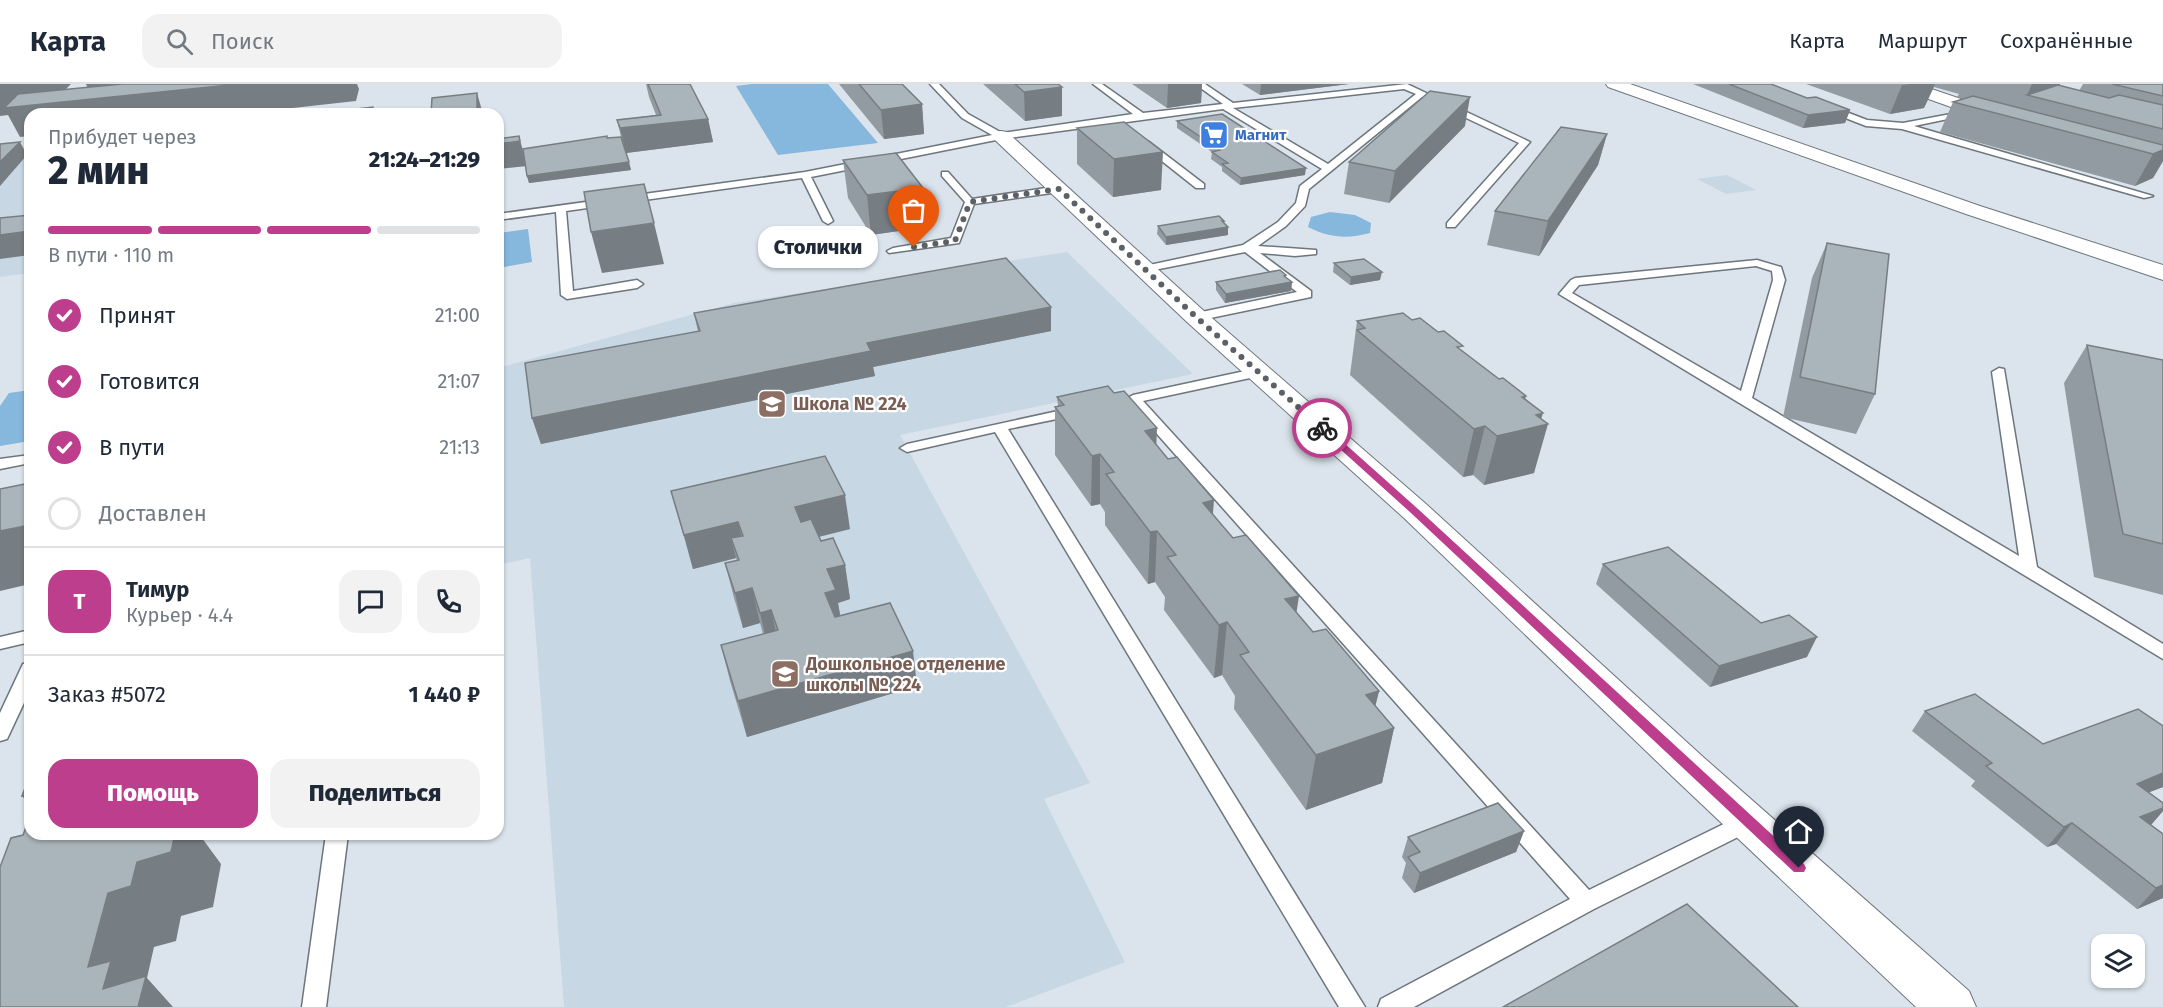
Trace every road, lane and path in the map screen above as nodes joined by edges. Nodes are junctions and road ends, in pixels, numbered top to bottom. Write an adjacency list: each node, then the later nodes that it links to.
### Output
1 (934, 84): 15 (lane)
2 (1097, 84): 10 (lane)
3 (1199, 84): 8 (lane)
4 (1614, 84): 32 (street)
5 (1901, 84): 9 (street)
6 (1421, 94): 8 (lane); 17 (lane); 27 (lane)
7 (1816, 104): 13 (lane)
8 (1228, 106): 10 (lane); 17 (lane)
9 (1976, 111): 12 (street); 13 (lane)
10 (1141, 116): 11 (lane)
11 (1114, 120): 14 (lane); 15 (lane)
12 (2009, 120)
13 (1904, 126): 22 (lane)
14 (1123, 127)
15 (1001, 135): 19 (lane); 21 (street)
16 (1140, 140): 20 (lane)
17 (1329, 169): 28 (lane)
18 (945, 174): 23 (lane)
19 (805, 175): 24 (lane); 26 (lane)
20 (1200, 186)
21 (1059, 189): 23 (lane); 31 (street)
22 (2148, 196)
23 (970, 202): 29 (lane)
24 (561, 208): 25 (lane); 33 (lane)
25 (504, 216)
26 (828, 221)
27 (1451, 225)
28 (1247, 248): 30 (lane); 31 (lane); 34 (lane)
29 (893, 251)
30 (1312, 252)
31 (1144, 269): 34 (street)
32 (2163, 273)
33 (637, 284)
34 (1196, 317): 35 (street)
35 (1259, 372): 37 (lane); 49 (street)
36 (1999, 372): 43 (lane)
37 (1133, 399): 39 (lane); 51 (lane)
38 (1745, 399): 38 (lane); 43 (lane)
39 (999, 427): 40 (lane); 53 (lane)
40 (907, 448)
41 (24, 460): 42 (lane)
42 (0, 464)
43 (2029, 569): 46 (lane)
44 (24, 637): 45 (lane)
45 (0, 643)
46 (2163, 653)
47 (24, 682): 48 (lane)
48 (0, 734)
49 (1748, 822): 51 (lane); 55 (street)
50 (336, 840): 52 (lane)
51 (1586, 902): 54 (lane)
52 (314, 1007)
53 (1353, 1007)
54 (1390, 1007)
55 (1951, 1007)

